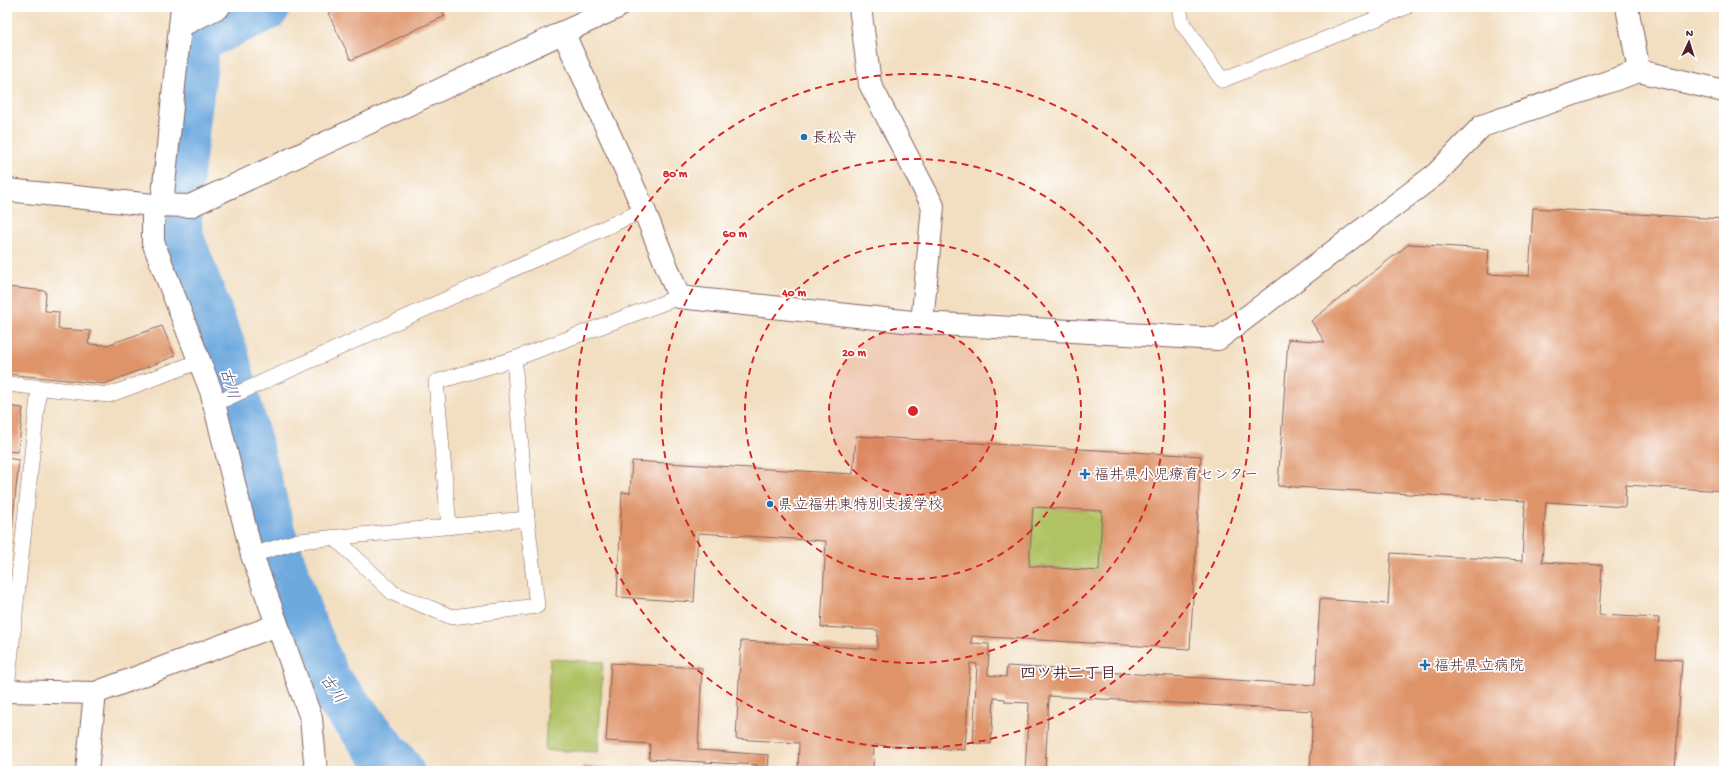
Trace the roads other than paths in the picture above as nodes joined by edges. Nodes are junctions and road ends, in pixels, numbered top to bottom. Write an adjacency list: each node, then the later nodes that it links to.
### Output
1 (219, 7): 7 (street)
2 (618, 7): 8 (street)
3 (860, 7): 15 (street)
4 (1179, 7): 5 (lane)
5 (1406, 7)
6 (1627, 7): 9 (street)
7 (181, 16): 12 (street)
8 (563, 32): 12 (street); 13 (street)
9 (1639, 71): 10 (street); 15 (street)
10 (1724, 91)
11 (7, 190): 12 (street)
12 (157, 205): 17 (street)
13 (644, 210): 14 (street); 20 (lane)
14 (679, 297): 15 (street); 16 (lane)
15 (922, 323)
16 (514, 359): 21 (lane); 22 (lane)
17 (200, 360): 19 (lane); 20 (street)
18 (7, 384): 19 (lane)
19 (39, 388): 26 (lane)
20 (214, 404): 24 (street)
21 (527, 519): 22 (lane); 23 (lane)
22 (449, 527): 23 (lane)
23 (334, 537): 24 (lane)
24 (252, 555): 25 (street)
25 (277, 625): 27 (street); 29 (street)
26 (7, 690): 27 (street)
27 (95, 693): 28 (street)
28 (87, 771)
29 (316, 771)

